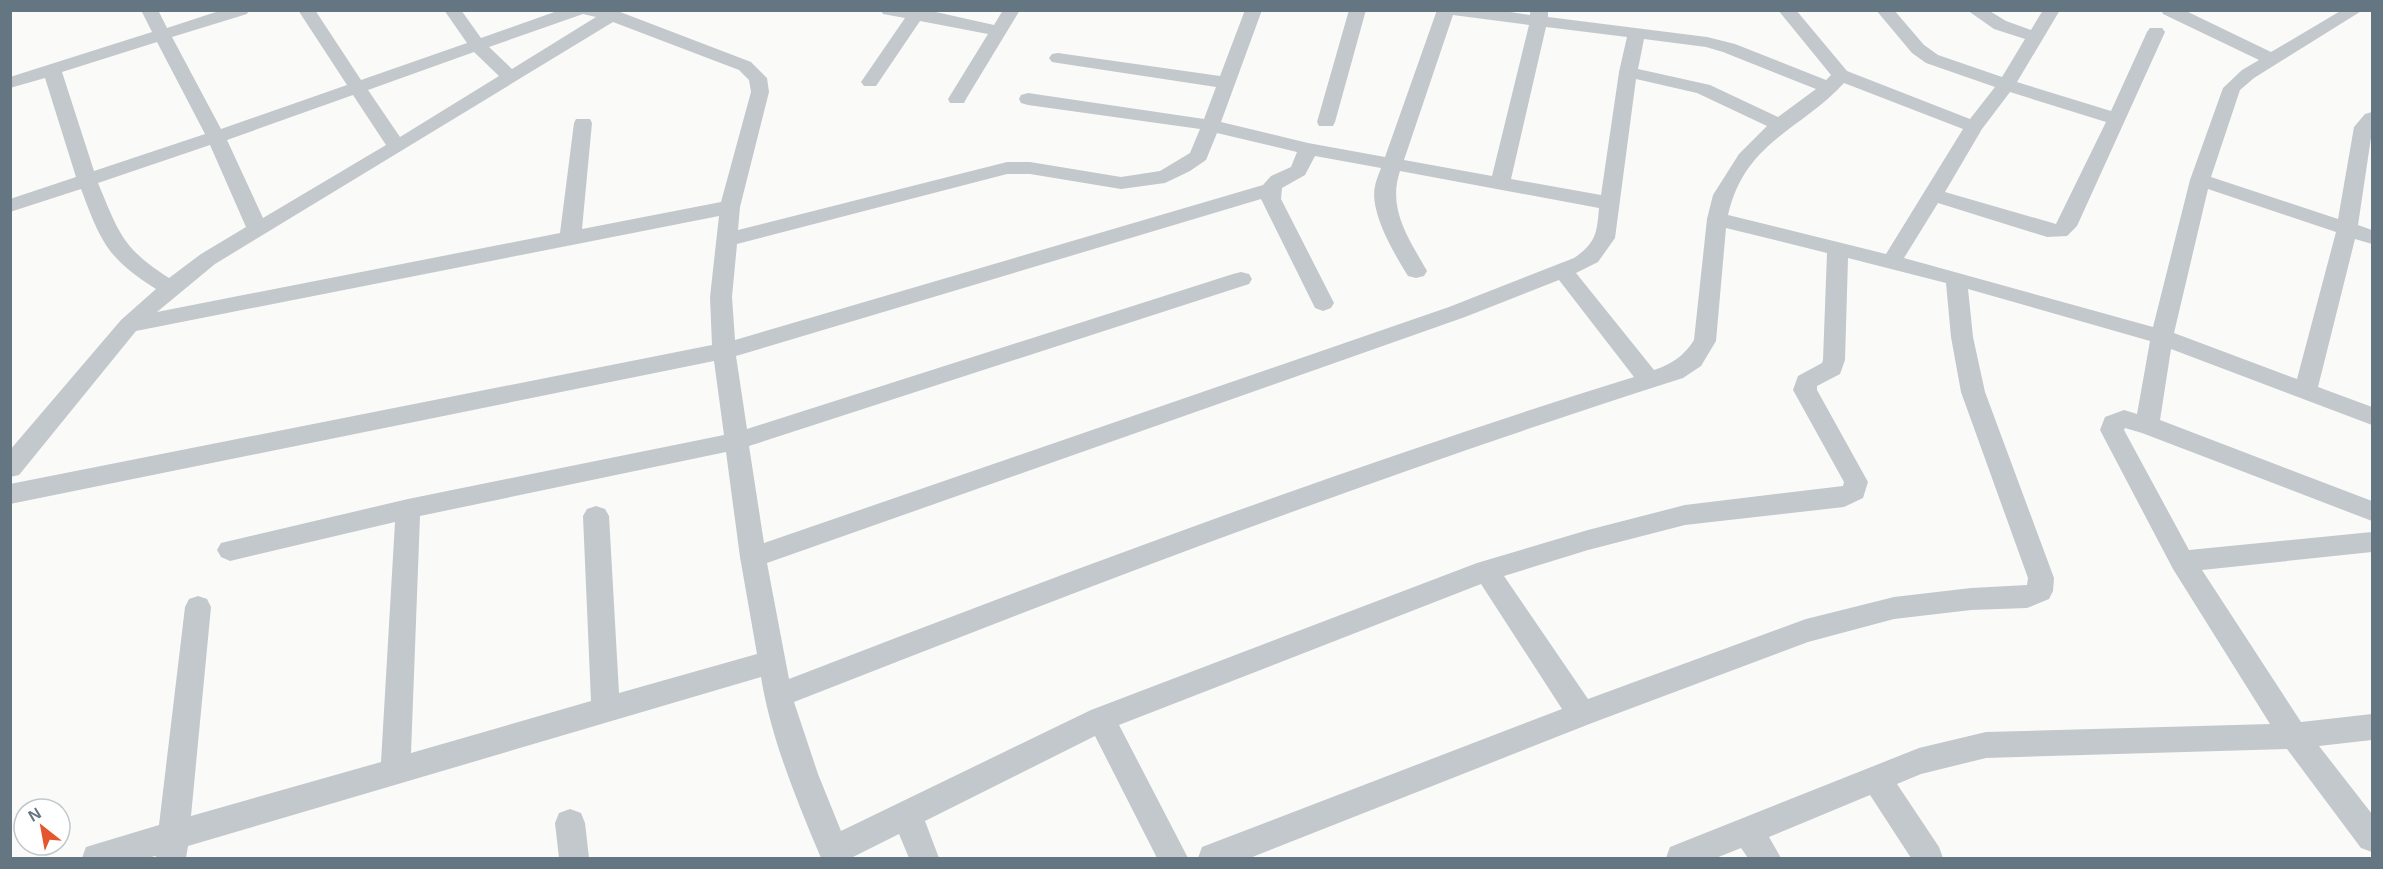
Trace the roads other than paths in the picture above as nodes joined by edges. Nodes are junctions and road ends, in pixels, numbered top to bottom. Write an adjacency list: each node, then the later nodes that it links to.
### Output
1 (149, 10): 26 (street)
2 (241, 10): 26 (street)
3 (306, 10): 39 (street)
4 (452, 10): 28 (street)
5 (578, 10): 28 (street)
6 (587, 10): 21 (street)
7 (889, 10): 19 (street)
8 (1012, 10): 23 (street)
9 (1254, 10): 37 (street)
10 (1358, 10): 44 (street)
11 (1446, 10): 52 (street)
12 (1454, 10): 22 (street)
13 (1786, 10): 35 (street)
14 (1884, 10): 38 (street)
15 (1975, 10): 27 (street)
16 (2052, 10): 27 (street)
17 (2169, 10): 20 (street)
18 (2355, 10): 30 (street)
19 (917, 13): 23 (street); 34 (street)
20 (2196, 15): 30 (street)
21 (628, 16): 33 (street); 60 (street)
22 (1539, 16): 25 (street); 55 (street)
23 (999, 30): 40 (street)
24 (2156, 32): 43 (street)
25 (1637, 33): 32 (street); 35 (street)
26 (162, 35): 31 (street); 49 (street)
27 (2035, 37): 38 (street)
28 (478, 46): 33 (street); 39 (street)
29 (1058, 58): 37 (street)
30 (2274, 60): 54 (street)
31 (52, 70): 36 (street); 53 (street)
32 (1628, 72): 47 (street); 58 (street)
33 (511, 78): 50 (street)
34 (870, 82)
35 (1835, 82): 47 (street); 48 (street)
36 (10, 83)
37 (1227, 83): 46 (street)
38 (2006, 85): 43 (street); 48 (street)
39 (358, 88): 49 (street); 50 (street)
40 (957, 99)
41 (1028, 99): 46 (street)
42 (2373, 118): 62 (street)
43 (2117, 119): 57 (street)
44 (1326, 122)
45 (583, 123): 65 (street)
46 (1209, 125): 51 (street); 66 (street)
47 (1780, 125): 61 (street)
48 (1974, 127): 57 (street)
49 (216, 137): 53 (street); 63 (street)
50 (397, 147): 63 (street)
51 (1308, 149): 52 (street); 56 (street)
52 (1390, 164): 55 (street); 70 (street)
53 (87, 180): 59 (street); 73 (street)
54 (2200, 180): 62 (street); 76 (street)
55 (1500, 184): 58 (street)
56 (1269, 190): 74 (street); 77 (street)
57 (1934, 195): 68 (street)
58 (1610, 203): 69 (street)
59 (10, 206)
60 (730, 207): 65 (street); 66 (street)
61 (1717, 219): 67 (street); 78 (street)
62 (2346, 229): 64 (street); 79 (street)
63 (258, 230): 73 (street)
64 (2373, 237)
65 (570, 240): 75 (street)
66 (725, 240): 77 (street)
67 (1838, 248): 68 (street); 92 (street)
68 (1892, 261): 71 (street)
69 (1562, 270): 78 (street); 90 (street)
70 (1416, 272)
71 (1956, 278): 76 (street); 97 (street)
72 (1241, 279): 82 (street)
73 (170, 288): 75 (street)
74 (1323, 303)
75 (129, 325): 83 (street)
76 (2162, 337): 79 (street); 81 (street)
77 (724, 351): 82 (street); 84 (street)
78 (1649, 380): 95 (street)
79 (2307, 390): 80 (street)
80 (2373, 416)
81 (2147, 425): 86 (street); 91 (street)
82 (737, 441): 85 (street); 90 (street)
83 (10, 468)
84 (10, 494)
85 (408, 509): 89 (street); 101 (street)
86 (2373, 511)
87 (596, 516): 96 (street)
88 (2373, 542): 91 (street)
89 (230, 550)
90 (753, 557): 94 (street)
91 (2182, 561): 100 (street)
92 (1486, 572): 97 (street); 98 (street)
93 (198, 608): 107 (street)
94 (773, 661): 95 (street); 96 (street)
95 (778, 696): 108 (street)
96 (606, 710): 101 (street)
97 (1582, 714): 113 (street)
98 (1101, 719): 103 (street); 112 (street)
99 (2373, 727): 100 (street)
100 (2294, 736): 102 (street); 106 (street)
101 (395, 772): 107 (street)
102 (1876, 778): 105 (street); 116 (street)
103 (907, 814): 108 (street); 111 (street)
104 (570, 823): 110 (street)
105 (1746, 831): 114 (street); 115 (street)
106 (2373, 838)
107 (172, 848): 109 (street)
108 (835, 855)
109 (97, 858)
110 (574, 858)
111 (924, 858)
112 (1173, 858)
113 (1213, 858)
114 (1681, 858)
115 (1766, 858)
116 (1928, 858)

